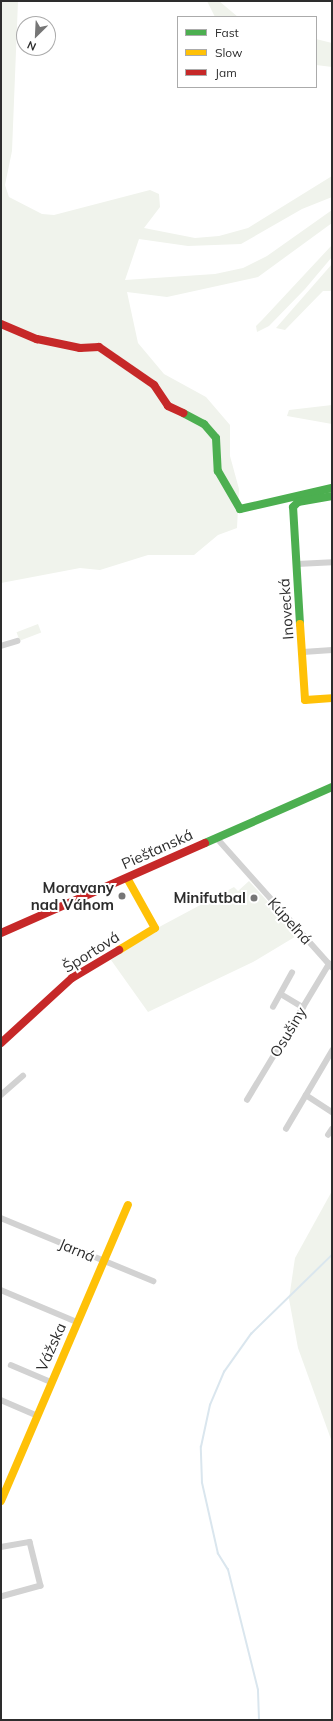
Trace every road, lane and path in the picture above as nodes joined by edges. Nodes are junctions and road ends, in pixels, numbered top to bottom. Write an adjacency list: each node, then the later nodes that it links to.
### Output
1 (1, 324): 2 (street)
2 (332, 488)
3 (332, 496): 5 (street, Inovecká)
4 (332, 562): 5 (street, Inovecká)
5 (297, 564): 9 (street, Inovecká)
6 (17, 641): 7 (street)
7 (1, 646)
8 (332, 650): 9 (street)
9 (303, 652): 10 (street, Inovecká)
10 (332, 698)
11 (332, 787): 12 (street, Piešťanská)
12 (217, 838): 13 (street, Piešťanská); 15 (street, Kúpeľná)
13 (127, 878): 14 (street, Piešťanská); 20 (street, Športová)
14 (1, 933)
15 (330, 965): 19 (street, Osušiny)
16 (292, 973): 17 (street, Osušiny)
17 (281, 994): 18 (street, Osušiny); 19 (street)
18 (273, 1007)
19 (303, 1007): 25 (street, Osušiny)
20 (1, 1043)
21 (332, 1051): 24 (street)
22 (23, 1076): 23 (street)
23 (1, 1095)
24 (306, 1095): 26 (street); 27 (street)
25 (247, 1100)
26 (332, 1112)
27 (286, 1129)
28 (332, 1129): 29 (street)
29 (328, 1135)
30 (128, 1205): 32 (street, Vážska)
31 (1, 1219): 32 (street, Jarná)
32 (103, 1261): 33 (street, Jarná); 35 (street, Vážska)
33 (153, 1281)
34 (1, 1290): 35 (street)
35 (77, 1322): 37 (street, Vážska)
36 (11, 1365): 37 (street)
37 (51, 1382): 39 (street, Vážska)
38 (1, 1400): 39 (street)
39 (38, 1416): 40 (street, Vážska)
40 (1, 1500)
41 (1, 1547): 42 (street)
42 (1, 1597)

